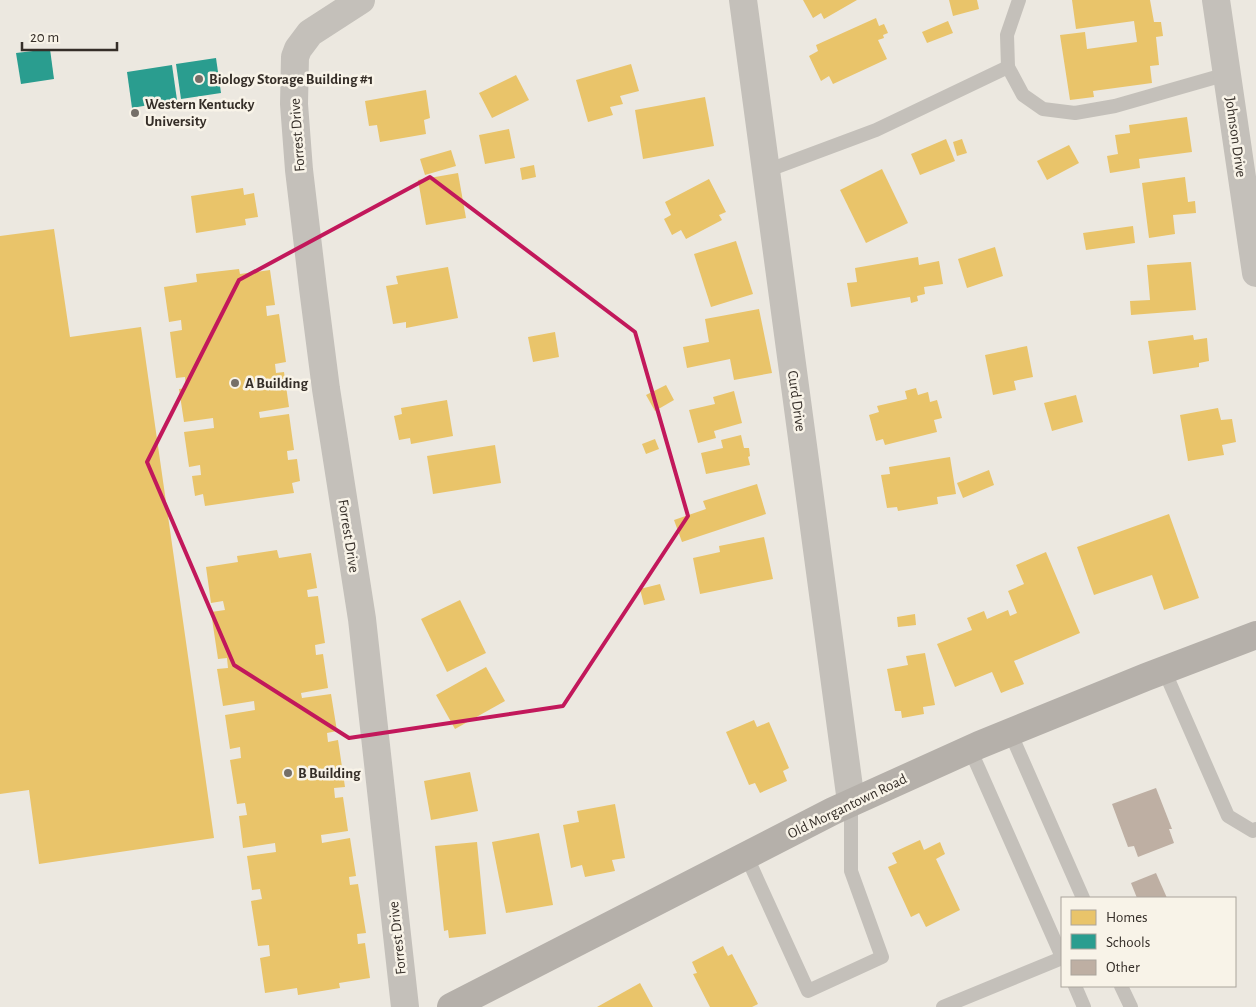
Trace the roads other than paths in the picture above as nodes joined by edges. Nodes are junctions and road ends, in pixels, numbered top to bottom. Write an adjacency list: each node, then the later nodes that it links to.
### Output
1 (361, 0): 21 (street, Forrest Drive)
2 (743, 0): 7 (street, Curd Drive)
3 (1019, 0): 5 (lane)
4 (1216, 0): 6 (street, Johnson Drive)
5 (1008, 67): 6 (lane); 7 (lane)
6 (1227, 74): 8 (street, Johnson Drive)
7 (766, 171): 13 (street, Curd Drive)
8 (1256, 273)
9 (1256, 634): 10 (street, Old Morgantown Road)
10 (1164, 670): 11 (street, Old Morgantown Road); 14 (lane)
11 (1010, 732): 12 (street, Old Morgantown Road); 16 (lane)
12 (970, 749): 13 (street, Old Morgantown Road); 17 (lane)
13 (851, 802): 15 (street, Old Morgantown Road); 15 (lane)
14 (1256, 830)
15 (746, 855): 22 (street, Old Morgantown Road)
16 (1083, 897)
17 (1061, 956)
18 (1061, 958): 23 (lane)
19 (1075, 987): 24 (lane)
20 (1121, 987): 25 (lane)
21 (405, 1007)
22 (451, 1007)
23 (944, 1007)
24 (1084, 1007)
25 (1131, 1007)

